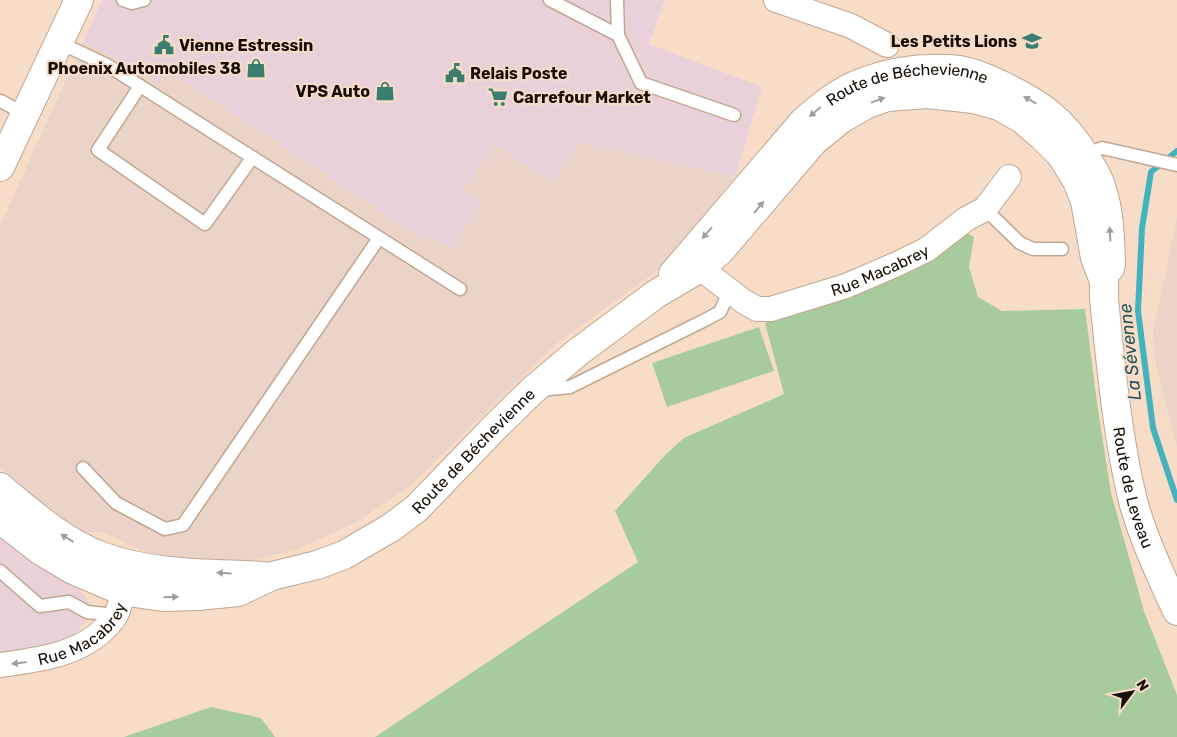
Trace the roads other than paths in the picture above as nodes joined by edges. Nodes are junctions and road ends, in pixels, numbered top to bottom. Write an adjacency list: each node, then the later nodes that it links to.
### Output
1 (79, 0): 8 (street)
2 (123, 0): 3 (lane)
3 (144, 0)
4 (550, 0): 7 (lane)
5 (617, 0): 7 (lane)
6 (776, 0): 9 (street)
7 (618, 35): 13 (lane)
8 (58, 42): 10 (lane); 12 (street)
9 (887, 45)
10 (140, 86): 14 (lane); 14 (lane)
11 (1, 101): 12 (lane)
12 (24, 114): 17 (street)
13 (734, 115)
14 (252, 158): 20 (lane)
15 (1075, 159): 16 (lane); 22 (street, Route de Béchevienne, one-way to 15); 24 (street, Route de Béchevienne); 26 (street, Route de Béchevienne, one-way to 26)
16 (1177, 165)
17 (0, 167)
18 (1009, 177): 19 (street, Rue Macabrey)
19 (985, 209): 21 (lane); 25 (street, Rue Macabrey)
20 (379, 238): 23 (lane); 28 (lane)
21 (1062, 249)
22 (700, 268): 25 (street, Rue Macabrey); 26 (street, Route de Béchevienne)
23 (460, 289)
24 (1104, 290): 35 (street, Route de Leveau)
25 (729, 292): 27 (lane)
26 (656, 294): 27 (street, Route de Béchevienne)
27 (533, 390): 33 (street, Route de Béchevienne)
28 (83, 468)
29 (0, 487): 31 (street, Route de Béchevienne, one-way to 29)
30 (0, 519): 34 (street, Route de Béchevienne)
31 (132, 565): 33 (street, Route de Béchevienne, one-way to 31); 34 (street, Rue Macabrey)
32 (0, 572): 34 (lane)
33 (272, 576): 34 (street, Route de Béchevienne, one-way to 33)
34 (119, 603): 36 (street, Rue Macabrey, one-way to 36)
35 (1177, 611)
36 (0, 665)

